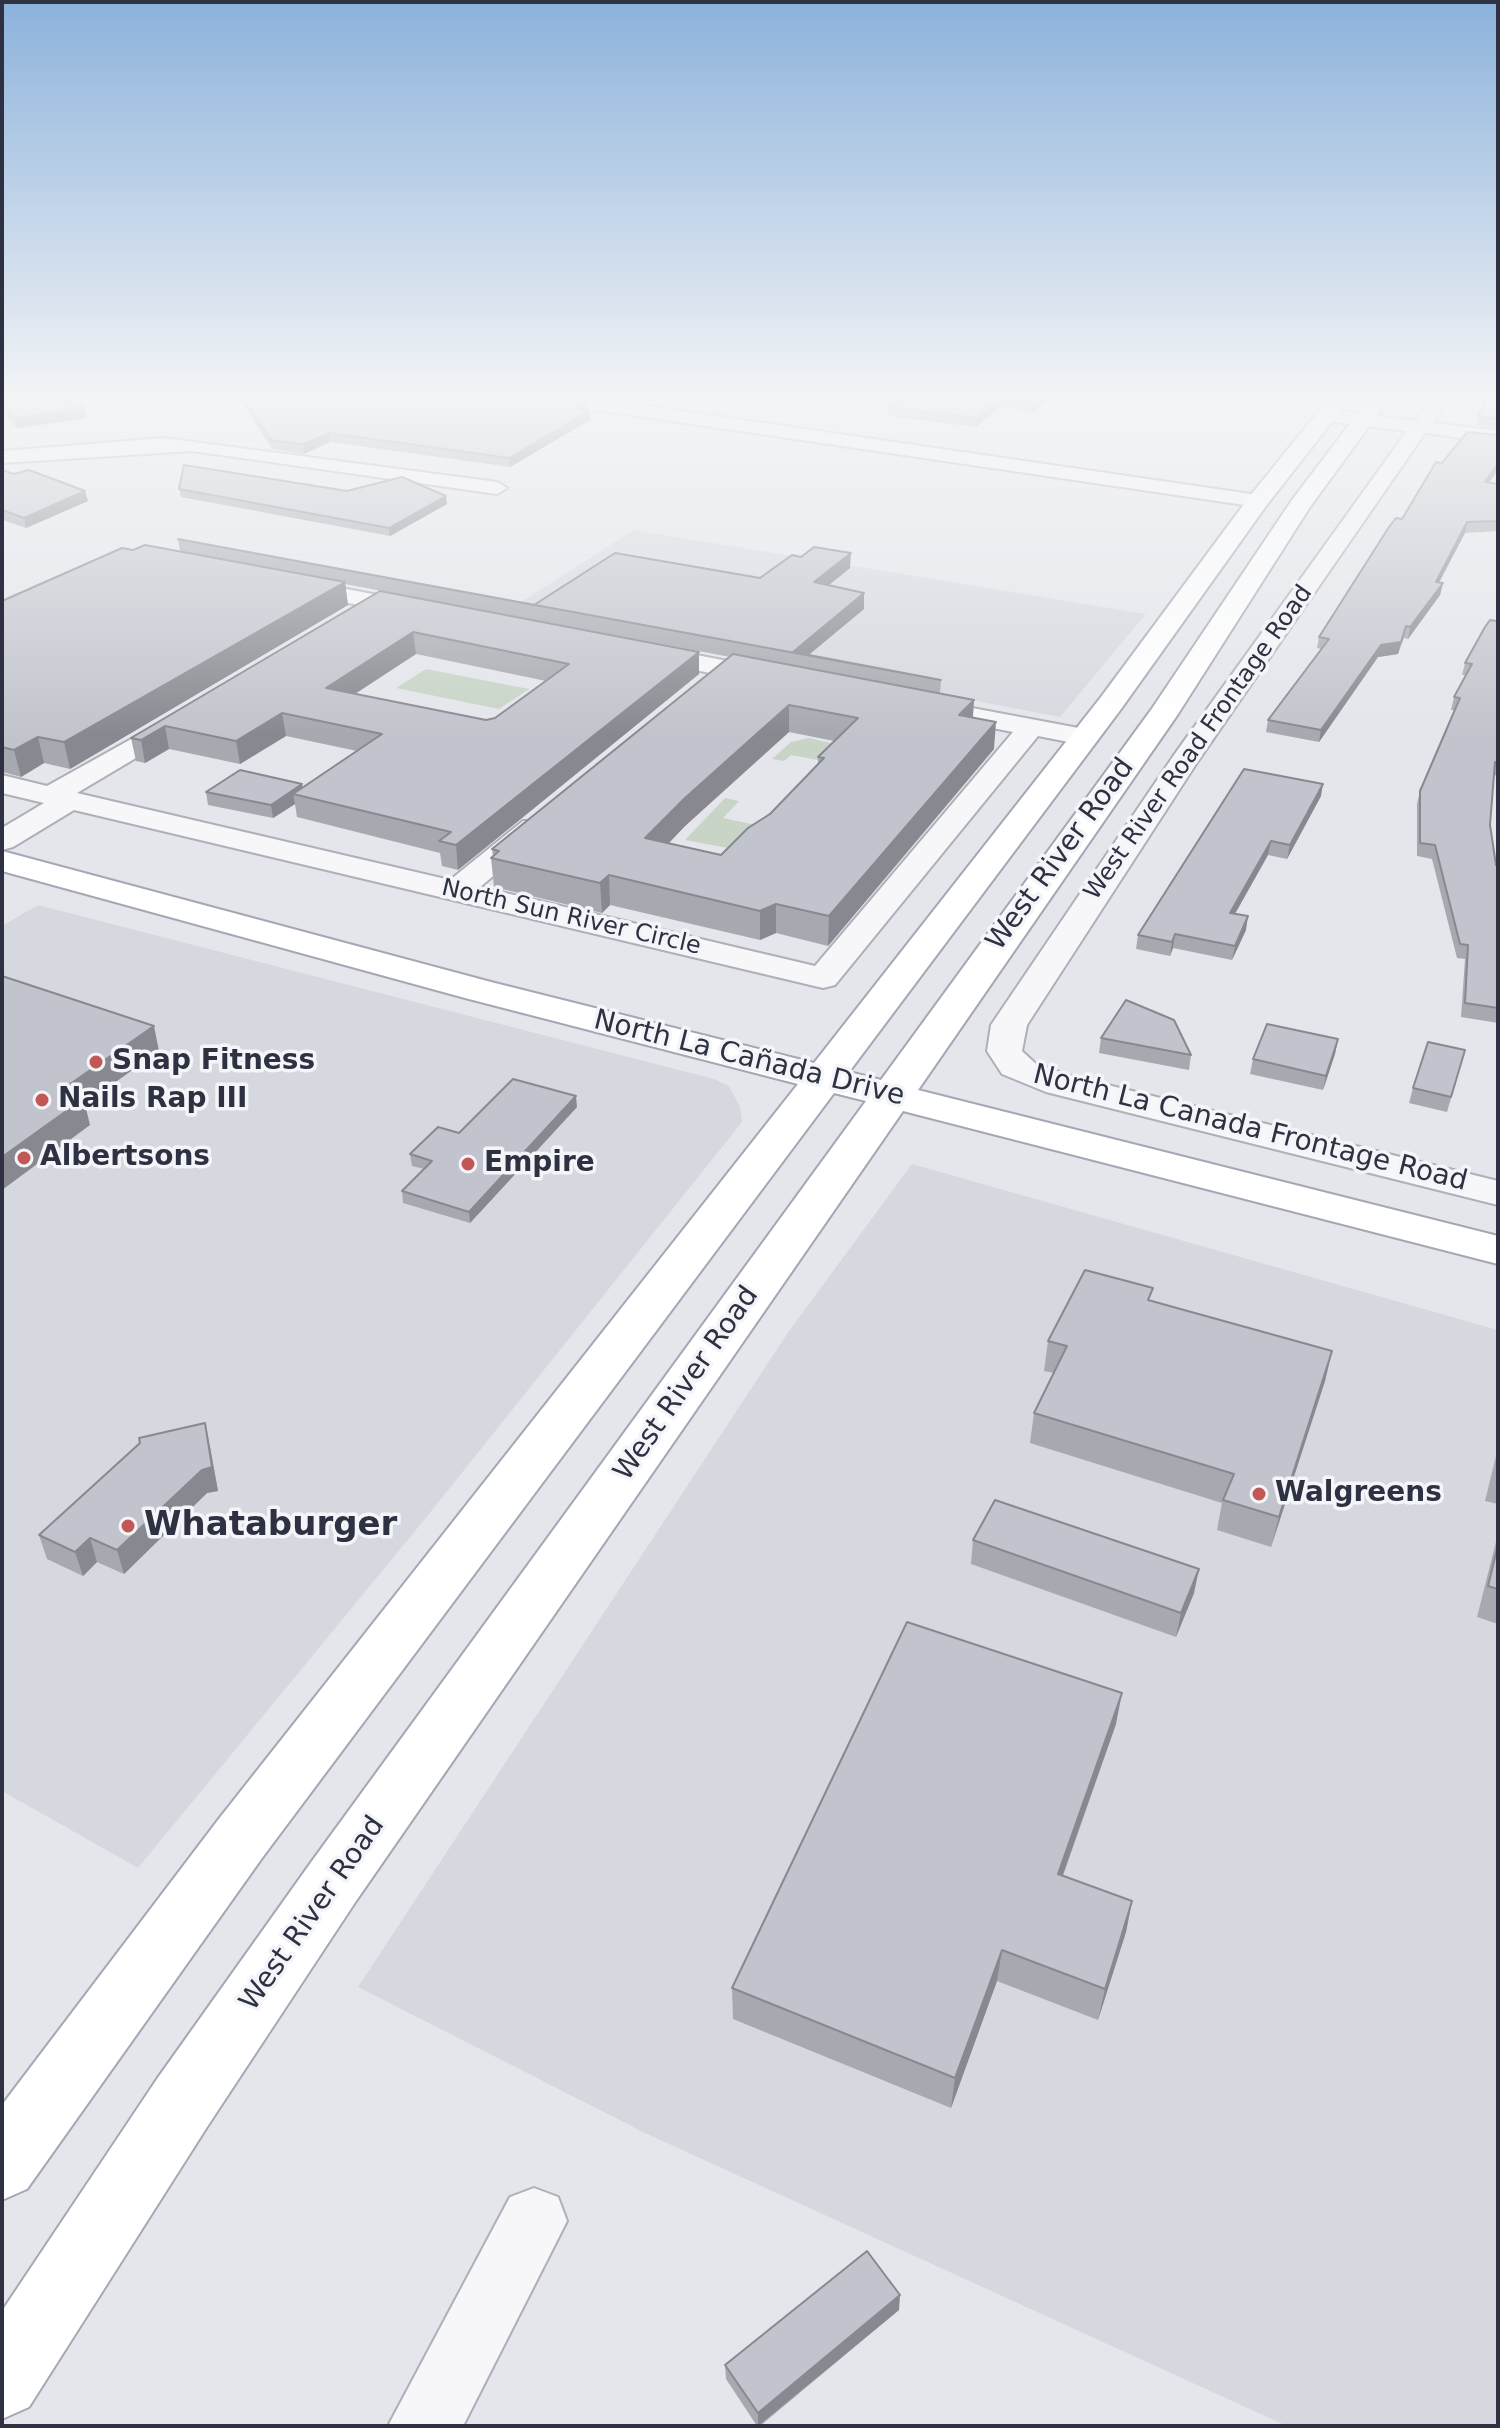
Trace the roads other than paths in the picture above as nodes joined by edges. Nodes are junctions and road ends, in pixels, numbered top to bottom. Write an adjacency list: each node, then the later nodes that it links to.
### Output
1 (1252, 509): 15 (main road, West River Road)
2 (1297, 509): 25 (main road, West River Road)
3 (1362, 509): 23 (street, West River Road Frontage Road)
4 (269, 581): 5 (street)
5 (377, 602): 6 (street); 7 (street)
6 (438, 613)
7 (338, 625)
8 (622, 649): 9 (street)
9 (726, 669): 10 (street); 11 (street)
10 (801, 683)
11 (703, 688)
12 (892, 701): 14 (street)
13 (194, 711): 17 (street)
14 (1031, 727): 15 (street); 22 (street, North Sun River Circle)
15 (1084, 737): 24 (main road, West River Road)
16 (2, 784): 17 (street, North Sun River Circle)
17 (52, 796): 19 (street); 20 (street); 22 (street, North Sun River Circle)
18 (561, 805): 22 (street)
19 (2, 812)
20 (2, 841)
21 (2, 861): 24 (main road, North La Cañada Drive)
22 (455, 892)
23 (1005, 1059): 26 (street, North La Canada Frontage Road)
24 (824, 1078): 25 (main road, North La Cañada Drive); 28 (main road, West River Road)
25 (890, 1095): 27 (main road, North La Cañada Drive); 30 (main road, West River Road)
26 (1498, 1193)
27 (1498, 1250)
28 (2, 2164)
29 (534, 2221): 31 (street)
30 (2, 2380)
31 (424, 2426)

